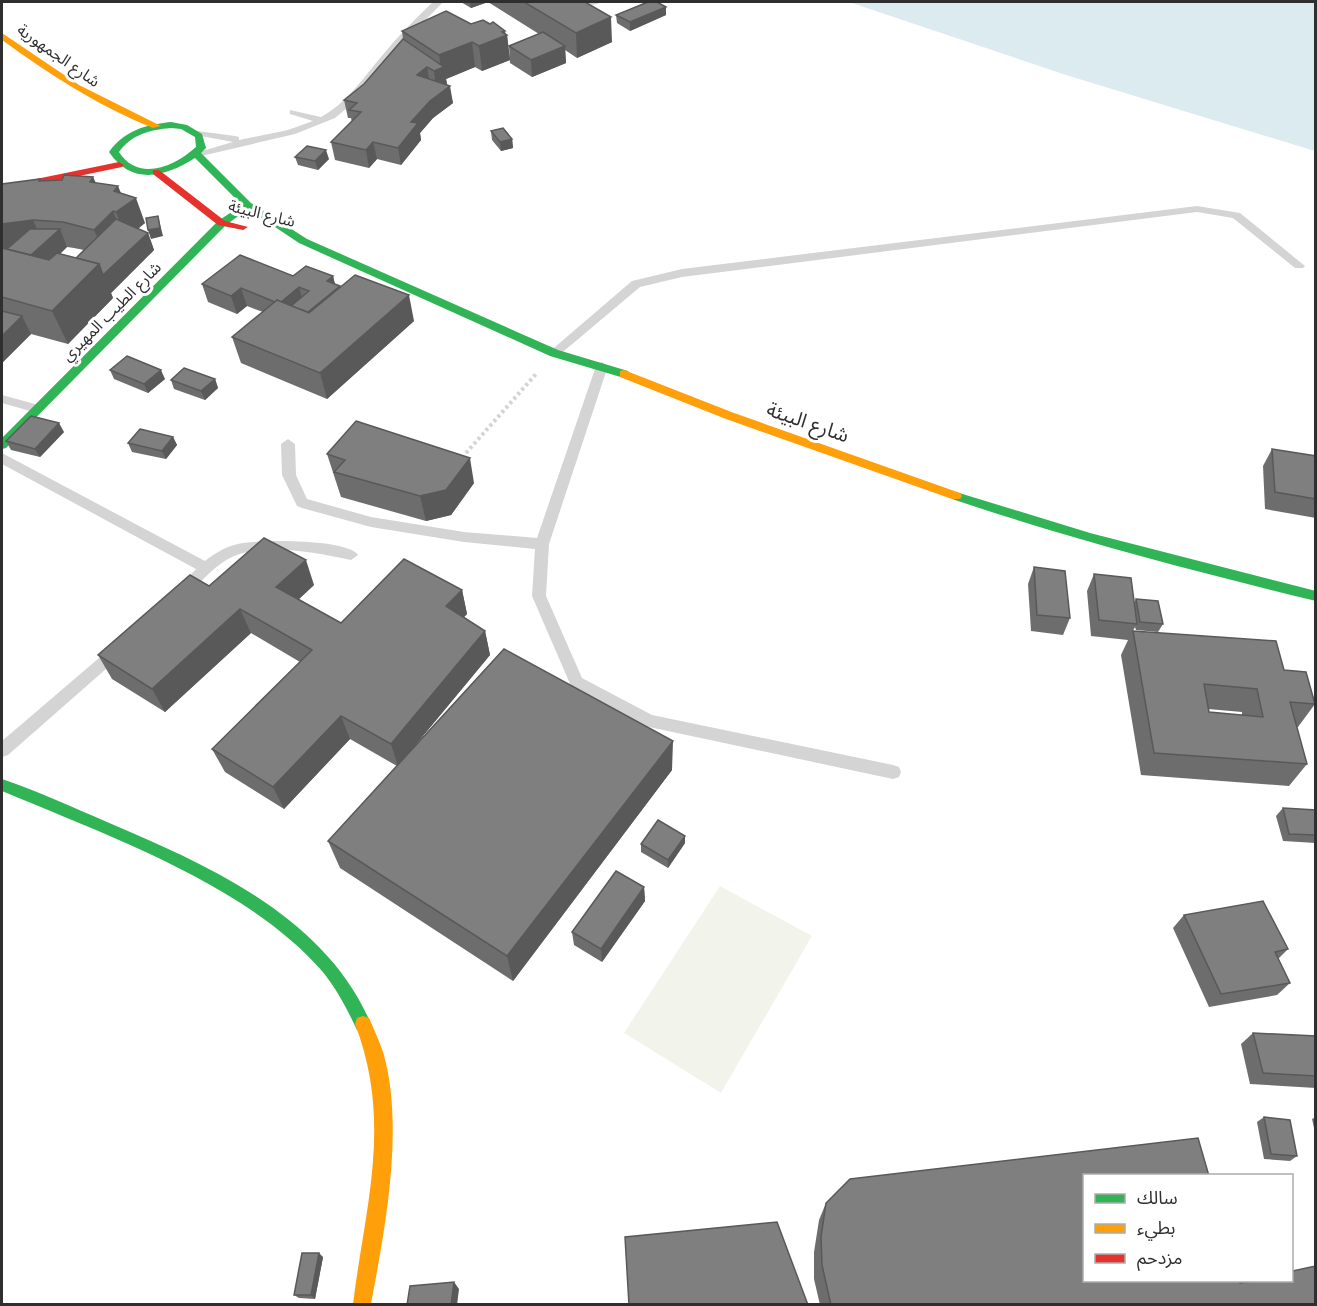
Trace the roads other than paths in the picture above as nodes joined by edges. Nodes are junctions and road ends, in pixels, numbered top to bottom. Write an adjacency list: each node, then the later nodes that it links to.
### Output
1 (438, 2): 7 (lane)
2 (584, 2): 3 (lane)
3 (596, 2)
4 (2, 36): 5 (main road, شارع الجمهورية)
5 (98, 102): 8 (main road, شارع الجمهورية); 11 (main road, شارع الجمهورية)
6 (294, 111): 7 (lane)
7 (323, 121): 10 (lane)
8 (156, 126): 9 (main road); 11 (main road)
9 (194, 132): 10 (lane); 12 (main road)
10 (265, 139): 12 (lane)
11 (117, 146): 13 (main road, شارع الجمهورية)
12 (197, 154): 14 (main road); 16 (main road, شارع البيئة)
13 (119, 165): 14 (main road); 15 (main road)
14 (156, 172): 17 (main road, شارع البيئة)
15 (2, 189)
16 (248, 205): 17 (main road, شارع الطيب المهيري); 18 (main road, شارع البيئة)
17 (222, 223): 18 (main road, شارع البيئة); 23 (main road, شارع الطيب المهيري)
18 (303, 241): 20 (main road, شارع البيئة)
19 (1299, 266): 20 (lane)
20 (554, 353): 21 (main road, شارع البيئة)
21 (602, 366): 27 (lane); 30 (main road, شارع البيئة)
22 (2, 399): 23 (lane)
23 (37, 409): 24 (main road, شارع الطيب المهيري)
24 (2, 444)
25 (288, 444): 27 (lane)
26 (2, 458): 29 (lane)
27 (542, 544): 34 (lane)
28 (351, 555): 29 (lane)
29 (207, 569): 31 (lane)
30 (1316, 596)
31 (170, 603)
32 (128, 640): 33 (lane)
33 (2, 750)
34 (893, 772)
35 (2, 785): 36 (main road)
36 (362, 1305)

